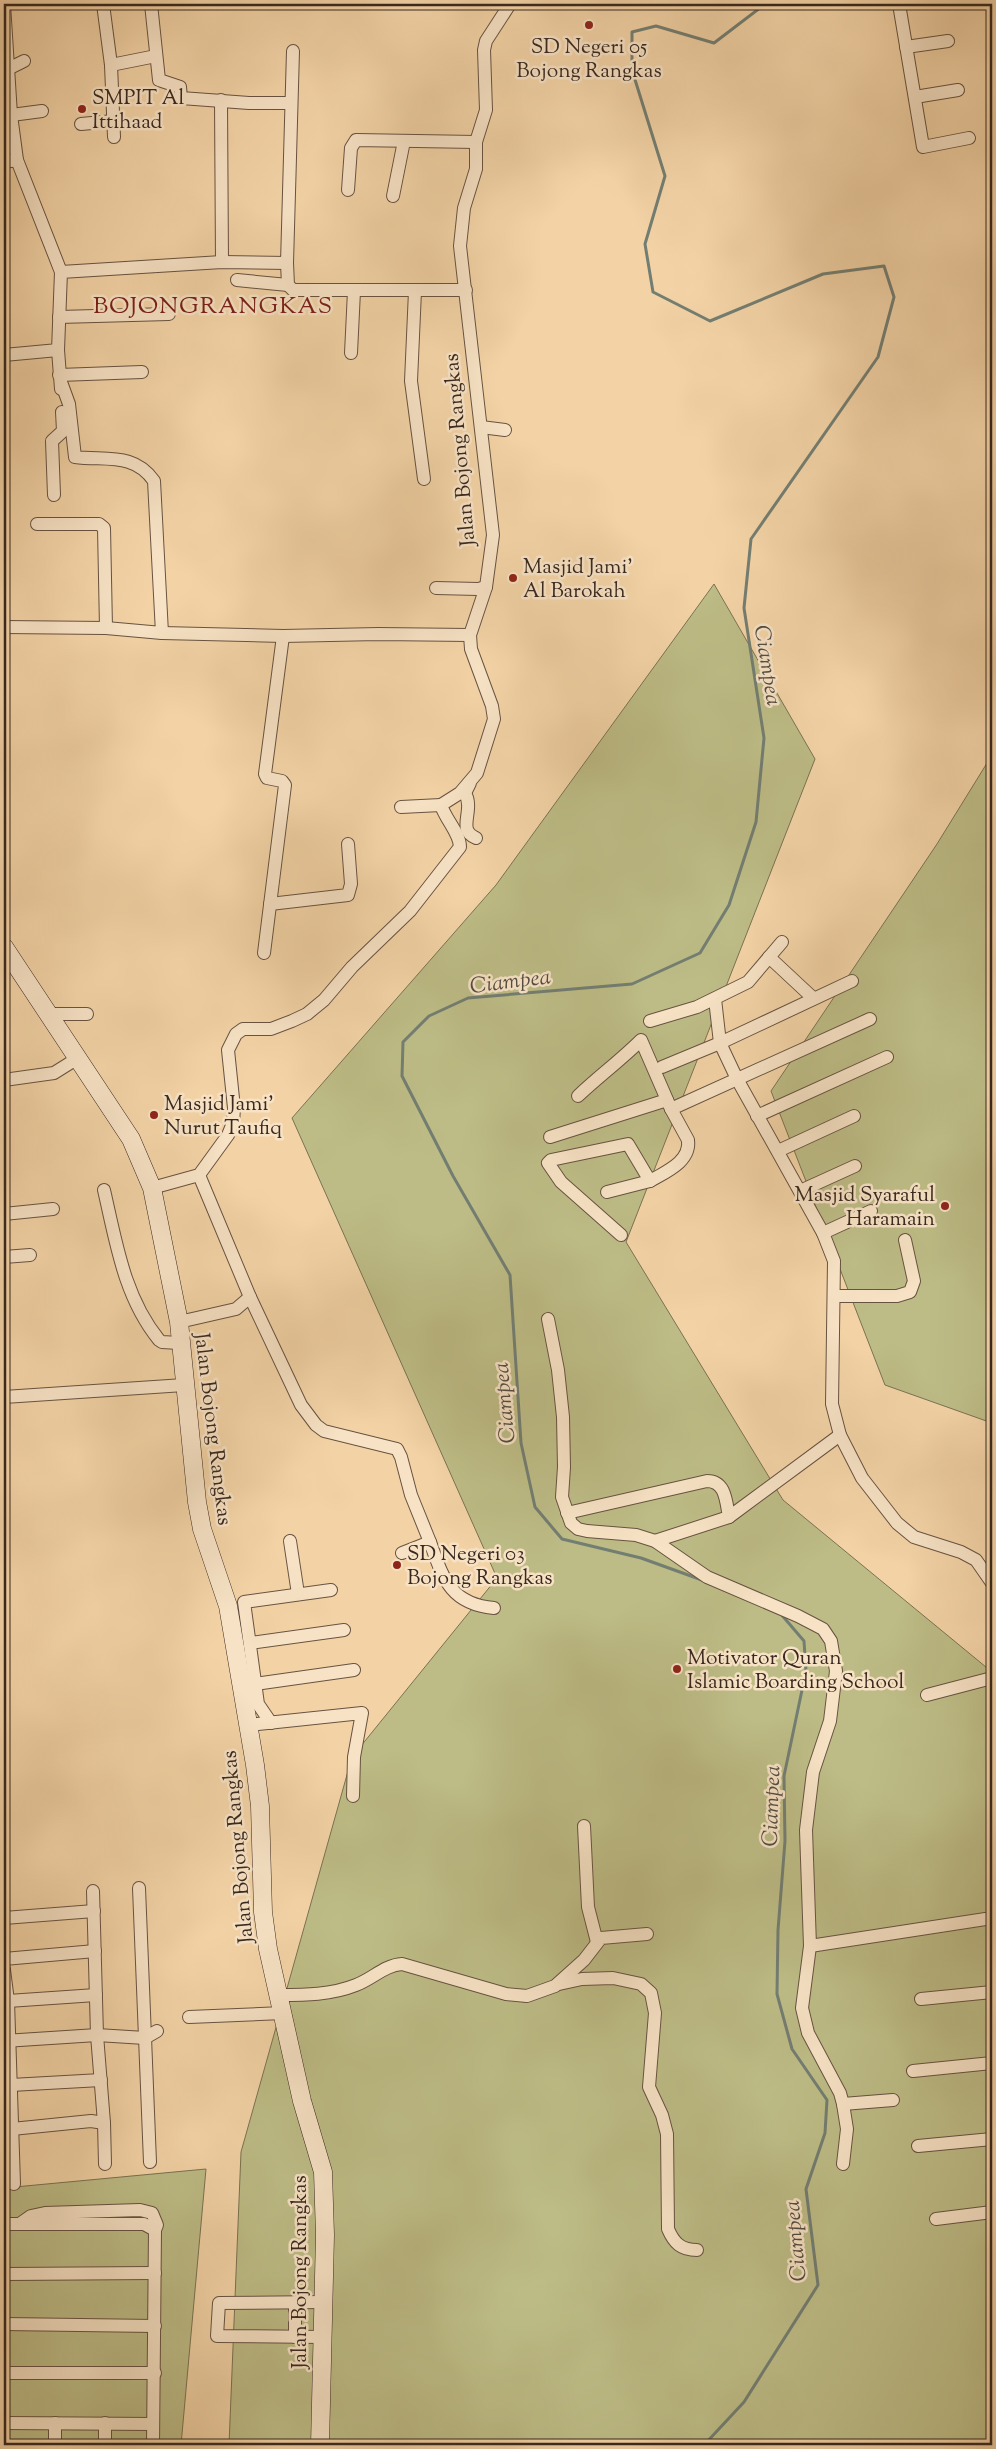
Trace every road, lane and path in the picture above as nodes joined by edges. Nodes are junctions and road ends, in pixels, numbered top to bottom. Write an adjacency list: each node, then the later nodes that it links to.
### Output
1 (4, 4): 12 (street)
2 (103, 4): 11 (street)
3 (151, 4): 9 (street)
4 (510, 4): 24 (street, Jalan Bojong Rangkas)
5 (899, 4): 7 (street)
6 (948, 41): 7 (street)
7 (906, 47): 14 (street)
8 (293, 51): 16 (street)
9 (156, 56): 11 (street); 15 (street)
10 (24, 62): 12 (street)
11 (111, 65): 19 (street)
12 (6, 71): 18 (street)
13 (958, 90): 14 (street)
14 (915, 97): 22 (street)
15 (221, 100): 16 (street); 29 (street)
16 (291, 102): 30 (street)
17 (42, 111): 18 (street)
18 (7, 115): 25 (street)
19 (114, 121): 20 (street); 21 (street)
20 (81, 124)
21 (114, 138)
22 (969, 138)
23 (404, 141): 24 (street); 27 (street); 28 (street)
24 (476, 142): 34 (street, Jalan Bojong Rangkas)
25 (17, 160): 26 (street); 31 (street)
26 (4, 162)
27 (348, 190)
28 (393, 196)
29 (222, 262): 30 (street); 31 (street)
30 (287, 263): 33 (street)
31 (60, 272): 38 (street)
32 (237, 280): 33 (street)
33 (288, 285): 35 (street)
34 (466, 290): 36 (street); 44 (street, Jalan Bojong Rangkas)
35 (354, 291): 36 (street); 40 (street)
36 (415, 291): 46 (street)
37 (169, 314): 38 (street)
38 (59, 318): 39 (street)
39 (58, 350): 41 (street); 43 (street)
40 (351, 353)
41 (4, 355)
42 (142, 372): 43 (street)
43 (60, 378): 47 (street); 53 (street)
44 (481, 427): 45 (street); 49 (street, Jalan Bojong Rangkas)
45 (505, 430)
46 (424, 479)
47 (54, 495)
48 (37, 524): 52 (street)
49 (486, 587): 50 (street); 54 (street, Jalan Bojong Rangkas)
50 (436, 588)
51 (4, 627): 52 (street)
52 (106, 628): 53 (street)
53 (162, 633): 55 (street)
54 (470, 635): 55 (street); 56 (street, Jalan Bojong Rangkas)
55 (283, 636): 61 (street)
56 (470, 783): 57 (street, Jalan Bojong Rangkas); 59 (street)
57 (441, 805): 58 (street); 86 (street)
58 (401, 806)
59 (476, 838)
60 (348, 844): 61 (street)
61 (270, 904): 64 (street)
62 (782, 942): 65 (street)
63 (4, 947): 69 (main road, Jalan Bojong Rangkas)
64 (264, 953)
65 (769, 957): 67 (street); 68 (street)
66 (852, 981): 67 (street)
67 (813, 998): 73 (street)
68 (715, 999): 72 (street); 73 (street)
69 (48, 1014): 70 (street); 75 (main road, Jalan Bojong Rangkas)
70 (87, 1014)
71 (870, 1019): 77 (street)
72 (650, 1021)
73 (720, 1043): 76 (street); 77 (street)
74 (887, 1057): 81 (street)
75 (78, 1058): 78 (street); 88 (main road, Jalan Bojong Rangkas)
76 (662, 1067)
77 (738, 1079): 80 (street); 81 (street)
78 (4, 1080)
79 (578, 1096): 80 (street)
80 (669, 1105): 83 (street); 87 (street)
81 (758, 1116): 84 (street)
82 (854, 1116): 84 (street)
83 (550, 1137)
84 (778, 1151): 90 (street)
85 (855, 1166): 90 (street)
86 (199, 1175): 88 (street); 101 (street)
87 (650, 1181): 91 (street); 96 (street)
88 (152, 1188): 103 (main road, Jalan Bojong Rangkas)
89 (104, 1190): 104 (street)
90 (800, 1191): 95 (street)
91 (607, 1192)
92 (53, 1210): 94 (street)
93 (871, 1211): 95 (street)
94 (4, 1214)
95 (823, 1233): 100 (street)
96 (621, 1235)
97 (906, 1240): 100 (street)
98 (30, 1255): 99 (street)
99 (4, 1257)
100 (835, 1296): 107 (street)
101 (250, 1297): 103 (street); 112 (street)
102 (548, 1319): 108 (street)
103 (179, 1322): 104 (main road, Jalan Bojong Rangkas)
104 (180, 1344): 105 (main road, Jalan Bojong Rangkas)
105 (184, 1385): 106 (street); 125 (main road, Jalan Bojong Rangkas)
106 (4, 1397)
107 (840, 1435): 109 (street); 114 (street)
108 (567, 1513): 109 (street); 111 (street)
109 (730, 1517): 111 (street)
110 (290, 1541): 116 (street)
111 (655, 1541): 135 (street)
112 (430, 1542): 113 (street); 117 (street)
113 (402, 1553)
114 (992, 1583)
115 (331, 1590): 116 (street)
116 (298, 1594): 119 (street)
117 (494, 1608)
118 (344, 1630): 119 (street)
119 (250, 1643): 122 (street)
120 (354, 1670): 122 (street)
121 (992, 1678): 123 (street)
122 (256, 1684): 124 (street)
123 (927, 1695)
124 (271, 1723): 125 (street); 126 (street)
125 (248, 1725): 142 (main road, Jalan Bojong Rangkas)
126 (353, 1796)
127 (584, 1826): 134 (street)
128 (139, 1888): 149 (street)
129 (93, 1891): 130 (street)
130 (94, 1911): 131 (street); 136 (street)
131 (4, 1918)
132 (992, 1918): 135 (street)
133 (647, 1934): 134 (street)
134 (597, 1942): 139 (street)
135 (810, 1946): 156 (street)
136 (95, 1951): 137 (street); 141 (street)
137 (4, 1959)
138 (4, 1970): 144 (street)
139 (554, 1986): 142 (street); 168 (street)
140 (992, 1992): 143 (street)
141 (96, 1995): 144 (street); 148 (street)
142 (279, 1995): 145 (main road, Jalan Bojong Rangkas)
143 (921, 1998)
144 (8, 2001): 150 (street)
145 (283, 2013): 146 (street); 172 (main road, Jalan Bojong Rangkas)
146 (189, 2017)
147 (157, 2031): 149 (street)
148 (97, 2036): 149 (street); 150 (street); 153 (street)
149 (145, 2038): 161 (street)
150 (6, 2041): 154 (street)
151 (992, 2063): 152 (street)
152 (912, 2071)
153 (101, 2080): 154 (street); 157 (street)
154 (11, 2085): 158 (street)
155 (893, 2100): 156 (street)
156 (843, 2104): 163 (street)
157 (104, 2123): 158 (street); 162 (street)
158 (12, 2129): 164 (street)
159 (992, 2139): 160 (street)
160 (918, 2146)
161 (150, 2162)
162 (105, 2164)
163 (843, 2164)
164 (14, 2184)
165 (992, 2212): 166 (street)
166 (936, 2219)
167 (4, 2224): 169 (street)
168 (697, 2250)
169 (155, 2273): 170 (street); 174 (street)
170 (4, 2274)
171 (295, 2302): 172 (street); 175 (street); 175 (street)
172 (324, 2302): 176 (main road, Jalan Bojong Rangkas)
173 (4, 2324): 174 (street)
174 (155, 2326): 178 (street)
175 (295, 2337): 176 (street)
176 (323, 2337): 186 (main road, Jalan Bojong Rangkas)
177 (4, 2373): 178 (street)
178 (155, 2373): 182 (street)
179 (4, 2423): 180 (street)
180 (55, 2423): 181 (street); 183 (street)
181 (105, 2423): 182 (street); 184 (street)
182 (153, 2424): 185 (street)
183 (55, 2445)
184 (105, 2445)
185 (153, 2445)
186 (320, 2445)

